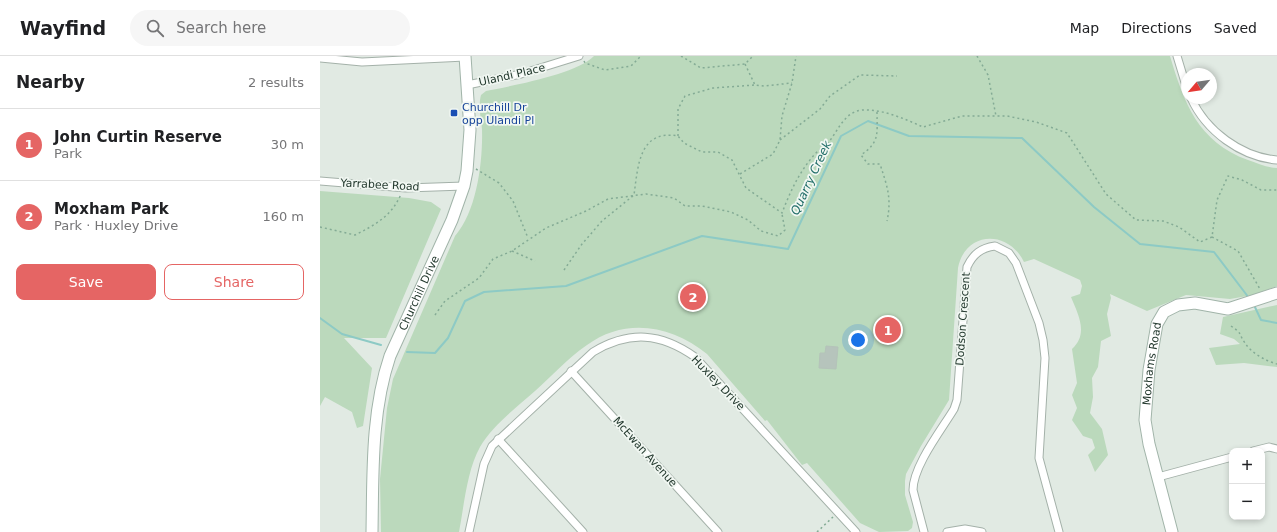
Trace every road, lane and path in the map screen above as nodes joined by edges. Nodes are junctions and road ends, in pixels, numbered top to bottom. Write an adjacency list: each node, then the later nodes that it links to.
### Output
1 (578, 56): 15 (street, Ulandi Place)
2 (582, 56): 3 (path)
3 (641, 56)
4 (681, 56): 11 (path)
5 (753, 56): 11 (path)
6 (796, 56): 14 (path)
7 (977, 56): 19 (path)
8 (1177, 56): 12 (street)
9 (465, 57): 10 (street); 15 (main road, Churchill Drive)
10 (320, 58)
11 (745, 64): 16 (path)
12 (1181, 69)
13 (897, 76): 21 (path)
14 (792, 83): 16 (path); 21 (path)
15 (467, 85): 23 (main road, Churchill Drive)
16 (755, 85): 20 (path)
17 (1195, 104): 22 (street)
18 (877, 112): 19 (path); 30 (path); 31 (path)
19 (996, 116): 33 (path)
20 (678, 136): 24 (path); 29 (path)
21 (780, 140): 24 (path)
22 (1277, 160)
23 (468, 164): 26 (main road, Churchill Drive); 34 (path)
24 (740, 174): 30 (path)
25 (320, 180): 27 (street, Yarrabee Road)
26 (464, 186): 27 (street, Yarrabee Road); 50 (main road, Churchill Drive)
27 (406, 188): 32 (path)
28 (1277, 190): 33 (path)
29 (634, 195): 30 (path); 34 (path); 37 (path)
30 (782, 213)
31 (887, 222)
32 (320, 227)
33 (1212, 237): 39 (path)
34 (528, 238): 35 (path)
35 (512, 250): 36 (path); 40 (path)
36 (535, 261)
37 (564, 270)
38 (1277, 293): 39 (main road, Moxhams Road)
39 (1262, 298): 48 (main road, Moxhams Road)
40 (435, 315)
41 (1231, 326): 42 (path)
42 (1277, 364)
43 (571, 371): 44 (street, Huxley Drive); 49 (street, Huxley Drive); 53 (street, McEwan Avenue)
44 (498, 439): 51 (street, Huxley Drive); 52 (street)
45 (1265, 448): 46 (street)
46 (1277, 449)
47 (1229, 458): 48 (street)
48 (1158, 477): 60 (main road, Moxhams Road)
49 (838, 513): 54 (path); 55 (street, Huxley Drive)
50 (372, 532)
51 (469, 532)
52 (583, 532)
53 (718, 532)
54 (817, 532)
55 (856, 532)
56 (924, 532): 59 (street, Dodson Crescent)
57 (947, 532): 58 (street)
58 (982, 532)
59 (1059, 532)
60 (1172, 532)

